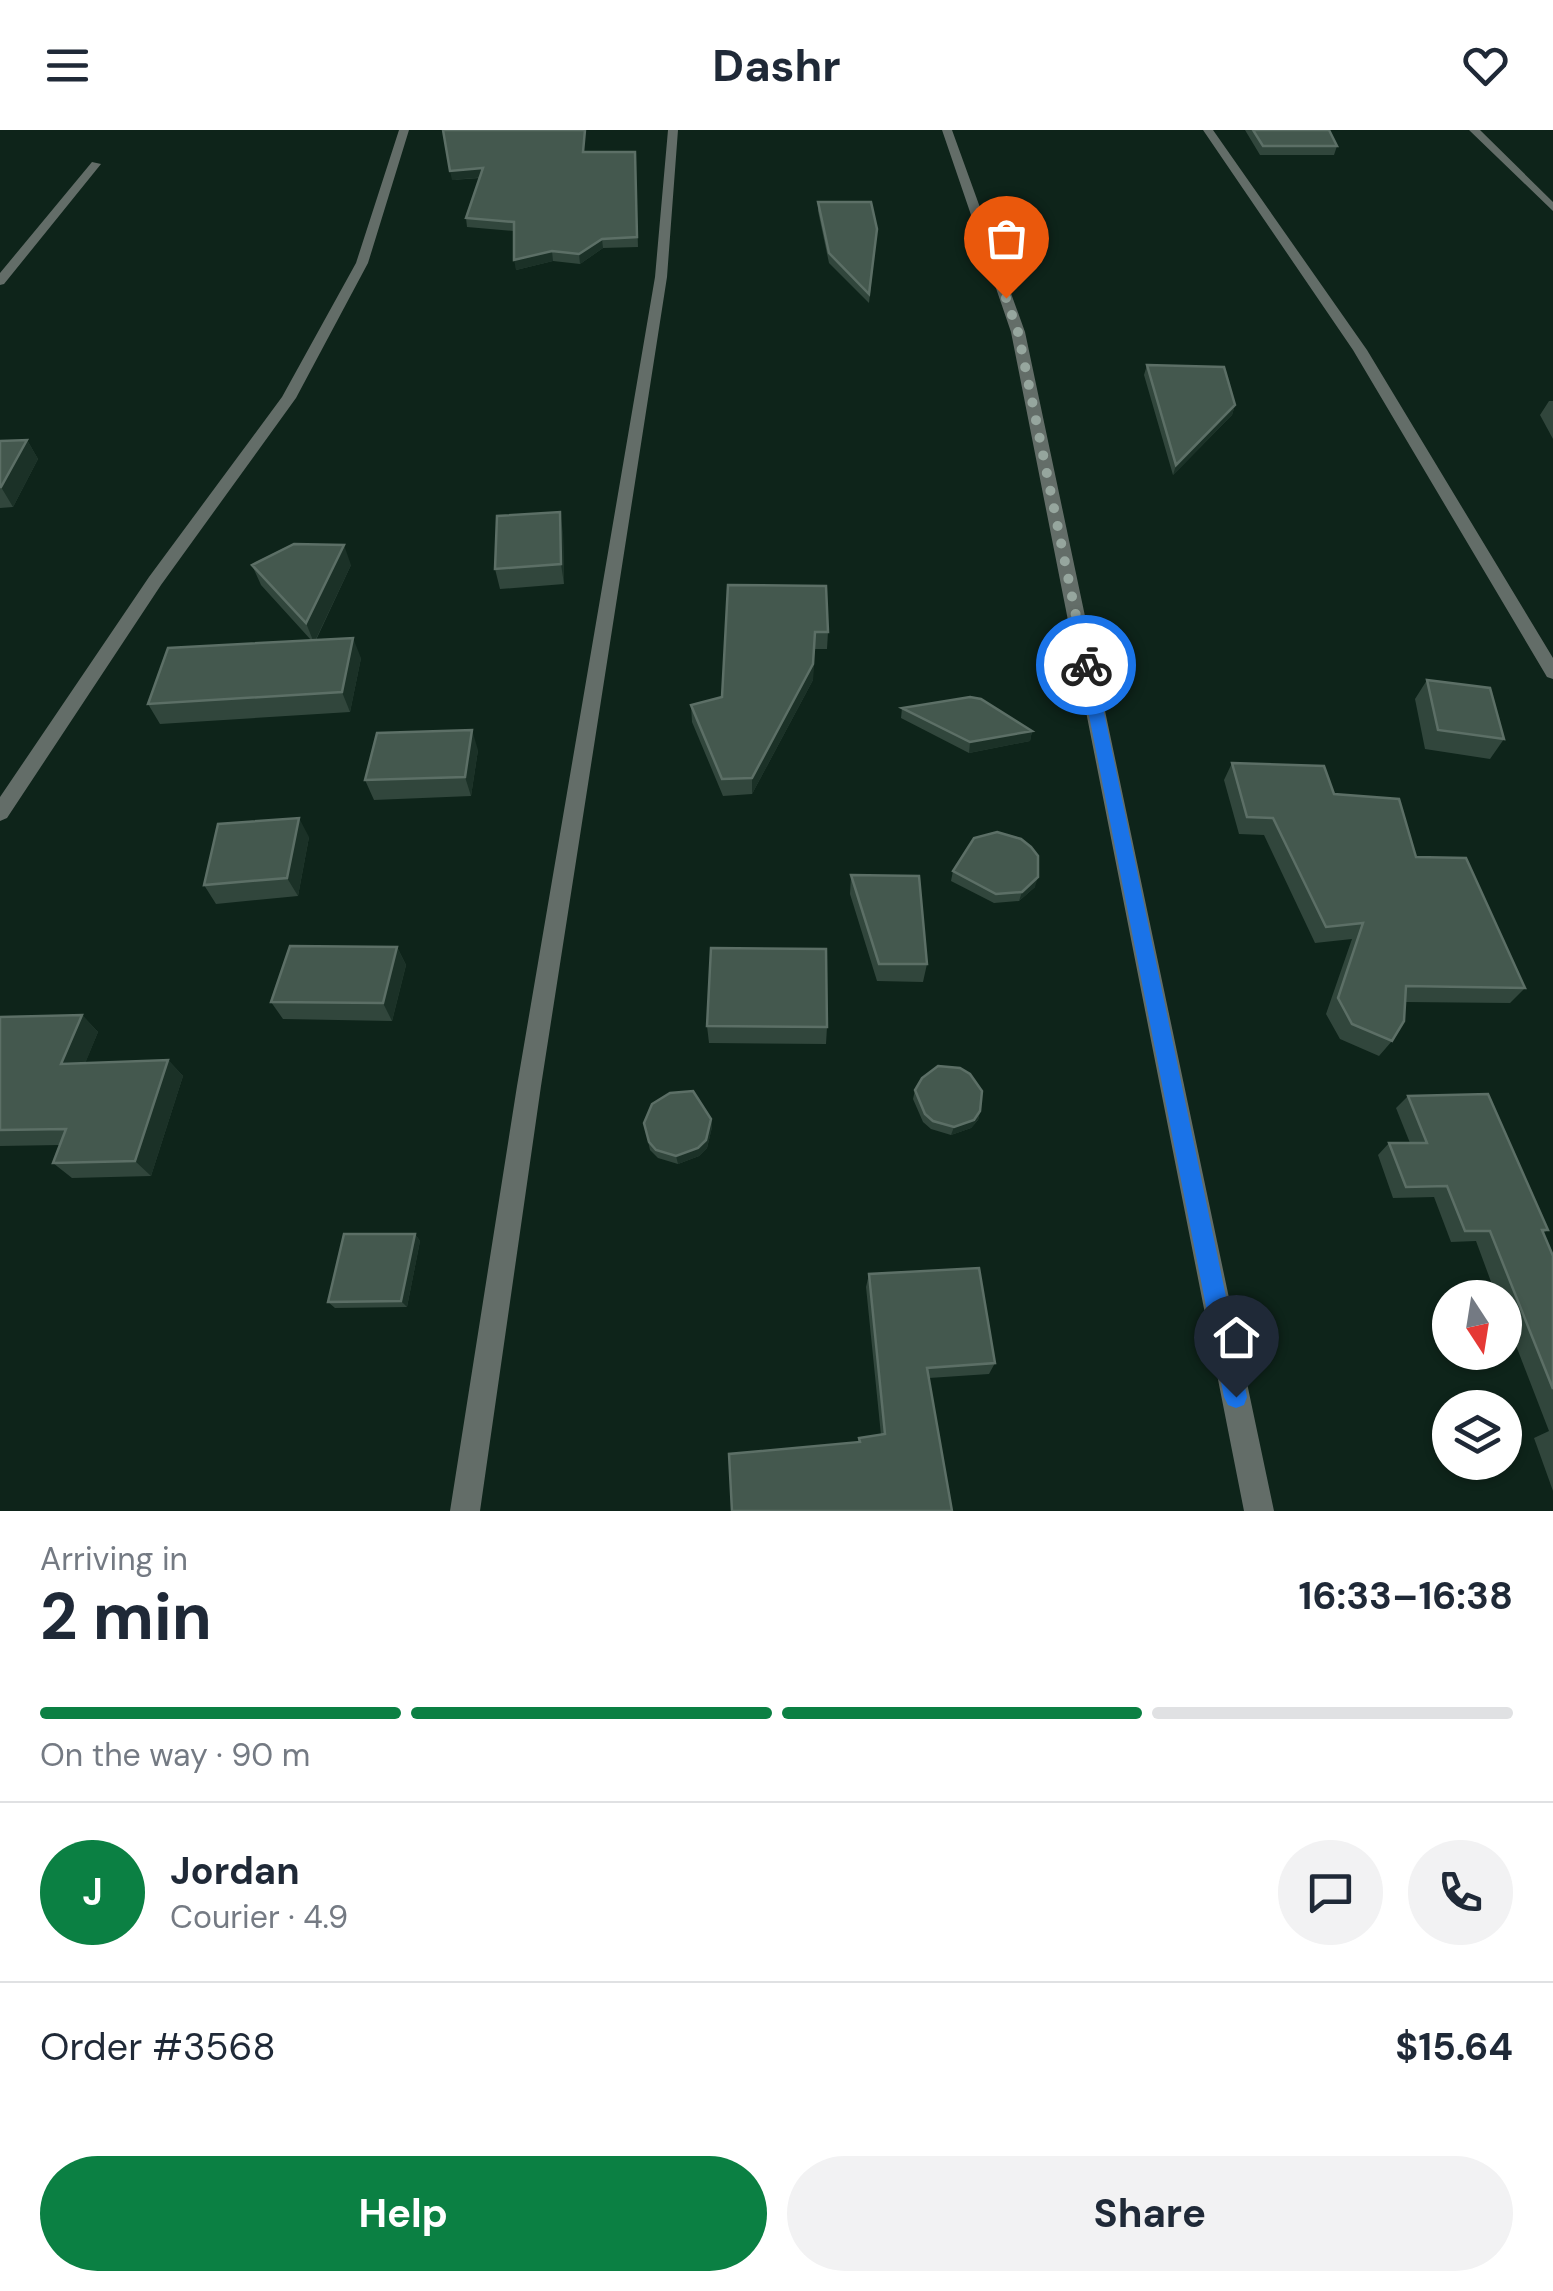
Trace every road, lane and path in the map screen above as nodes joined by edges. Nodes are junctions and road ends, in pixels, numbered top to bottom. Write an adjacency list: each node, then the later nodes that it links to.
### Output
1 (404, 130): 10 (street)
2 (673, 130): 11 (street)
3 (946, 130): 12 (street)
4 (1208, 130): 9 (street)
5 (1474, 130): 7 (street)
6 (96, 164): 8 (street)
7 (1553, 208)
8 (0, 281)
9 (1553, 673)
10 (0, 813)
11 (465, 1511)
12 (1259, 1511)

